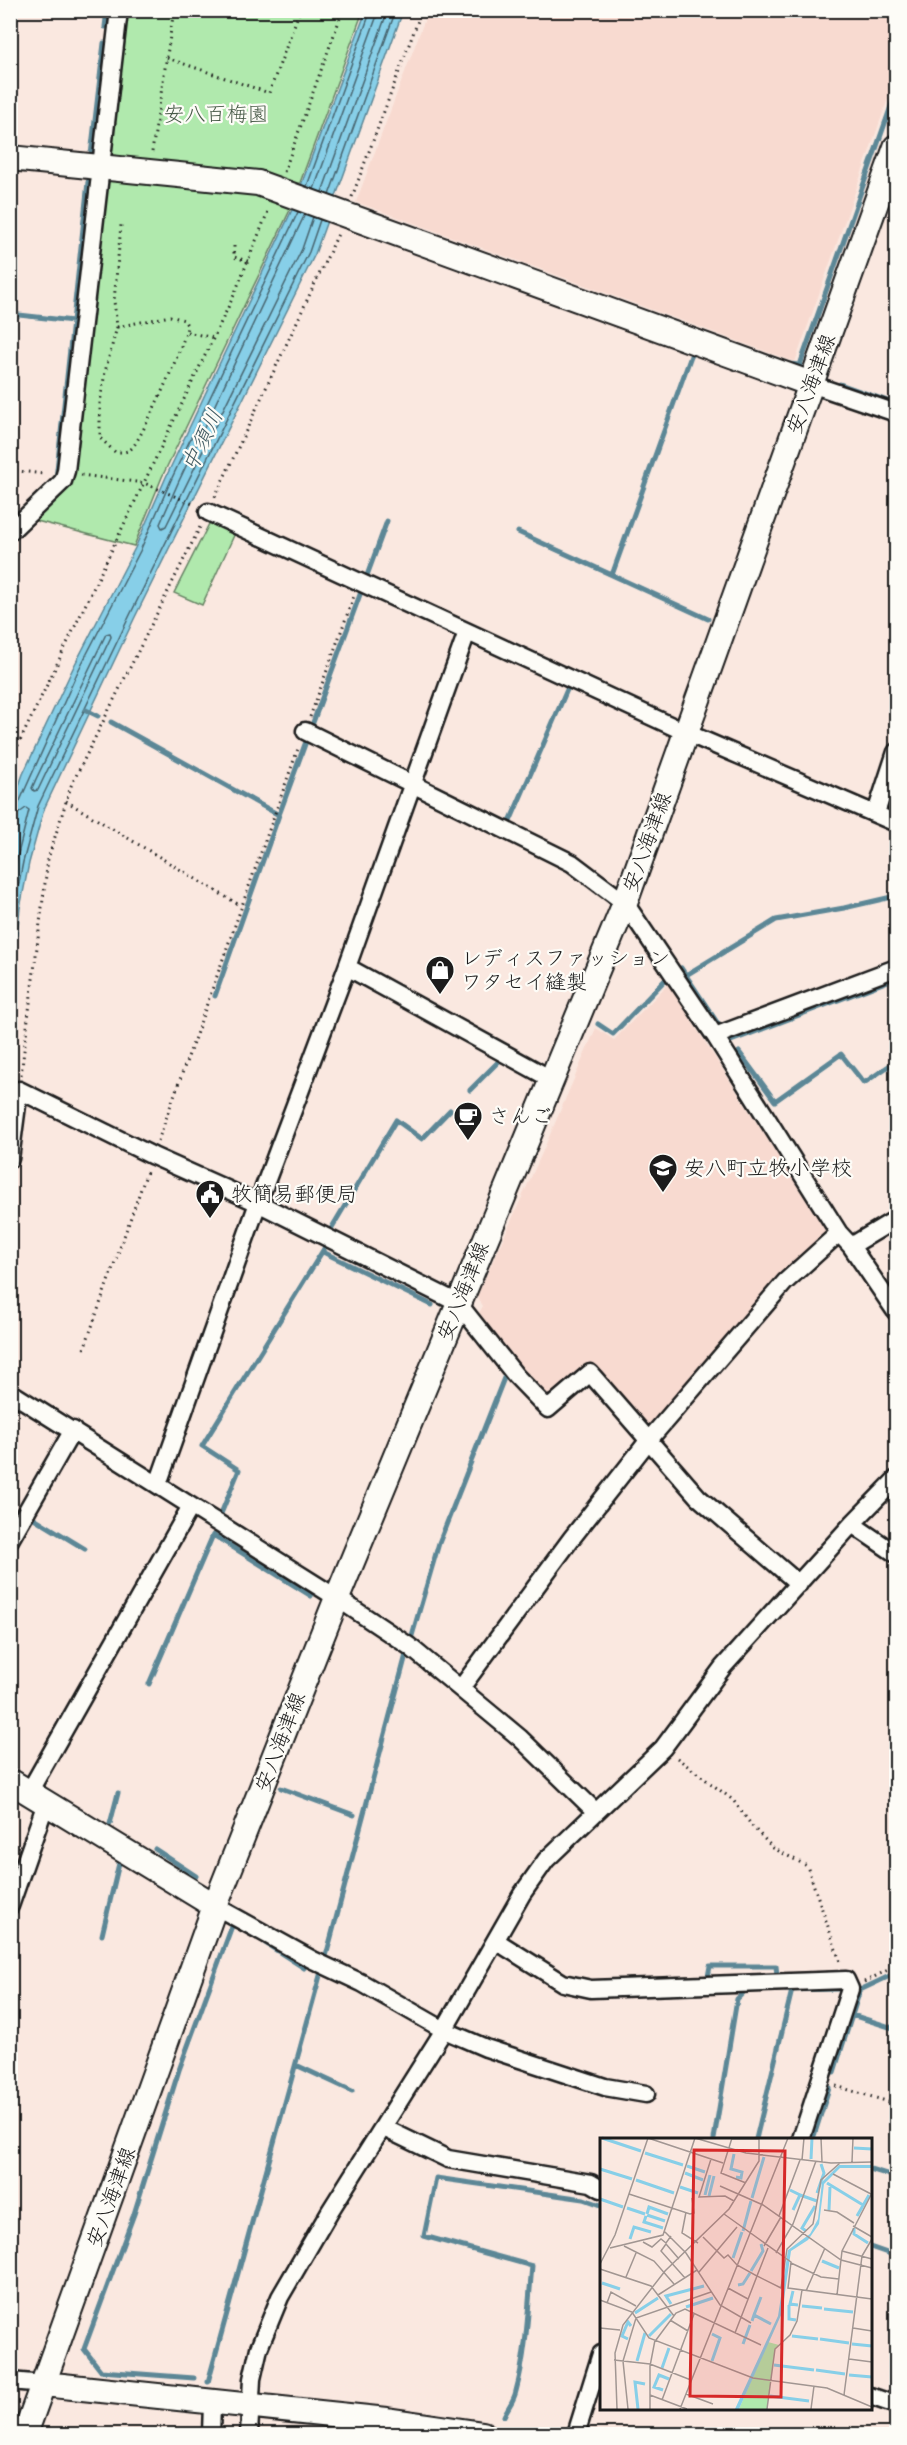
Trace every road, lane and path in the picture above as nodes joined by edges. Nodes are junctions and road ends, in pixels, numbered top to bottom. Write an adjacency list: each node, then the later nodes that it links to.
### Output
1 (119, 10): 9 (street)
2 (174, 10): 6 (path)
3 (300, 10): 6 (path)
4 (344, 10): 11 (path)
5 (422, 10): 12 (path)
6 (167, 58): 10 (path)
7 (896, 151): 19 (main road, 安八海津線)
8 (10, 158): 9 (main road)
9 (101, 169): 10 (main road); 22 (street)
10 (149, 171): 11 (main road)
11 (281, 190): 12 (main road); 15 (path)
12 (342, 212): 19 (main road); 24 (path)
13 (121, 225): 16 (path)
14 (234, 246): 15 (path)
15 (248, 261): 18 (path)
16 (117, 327): 17 (path); 17 (path)
17 (187, 332): 18 (path)
18 (214, 338): 23 (path)
19 (811, 384): 20 (street); 29 (main road, 安八海津線)
20 (897, 413)
21 (10, 470): 22 (path)
22 (65, 474): 23 (path); 25 (street)
23 (144, 483): 24 (path); 31 (path)
24 (203, 509): 26 (street); 33 (path)
25 (10, 532)
26 (360, 580): 27 (street); 28 (path)
27 (467, 632): 29 (street); 32 (street)
28 (305, 731): 32 (street); 37 (path)
29 (687, 732): 34 (street); 36 (main road, 安八海津線)
30 (897, 752): 34 (street)
31 (10, 762)
32 (411, 784): 36 (street); 38 (street)
33 (66, 801): 37 (path); 42 (path)
34 (876, 813): 35 (street)
35 (897, 823)
36 (625, 903): 40 (street); 41 (main road, 安八海津線)
37 (241, 906): 43 (path)
38 (347, 968): 41 (street); 45 (street)
39 (897, 968): 40 (street)
40 (715, 1036): 47 (street)
41 (550, 1079): 49 (main road, 安八海津線)
42 (19, 1090): 43 (street); 44 (street)
43 (153, 1156): 45 (street); 51 (path)
44 (10, 1159)
45 (258, 1203): 49 (street); 56 (street)
46 (897, 1218): 48 (street)
47 (839, 1233): 48 (street); 54 (street)
48 (851, 1246): 50 (street)
49 (458, 1303): 54 (street); 62 (main road, 安八海津線)
50 (897, 1312)
51 (84, 1349)
52 (10, 1392): 53 (street)
53 (73, 1430): 56 (street); 59 (street)
54 (648, 1441): 61 (street); 63 (street)
55 (897, 1479): 58 (street)
56 (158, 1484): 57 (street)
57 (191, 1506): 62 (street); 65 (street)
58 (852, 1524): 60 (street); 61 (street)
59 (10, 1540)
60 (897, 1554)
61 (800, 1584): 64 (street)
62 (337, 1598): 63 (street); 68 (main road, 安八海津線)
63 (461, 1688): 66 (street)
64 (663, 1748): 66 (street); 71 (path)
65 (29, 1792): 67 (street); 68 (main road)
66 (596, 1812): 69 (street)
67 (10, 1906)
68 (215, 1906): 72 (street); 81 (main road, 安八海津線)
69 (496, 1941): 71 (street); 72 (street)
70 (897, 1966): 71 (path)
71 (848, 1985): 73 (street)
72 (444, 2030): 74 (street); 76 (street)
73 (820, 2081): 75 (path); 77 (street)
74 (646, 2094)
75 (897, 2104)
76 (384, 2128): 78 (street); 84 (street)
77 (801, 2138)
78 (600, 2188)
79 (600, 2357): 90 (street)
80 (10, 2381): 81 (street)
81 (44, 2384): 83 (main road); 86 (main road, 安八海津線)
82 (871, 2396): 85 (street)
83 (212, 2403): 84 (main road); 87 (street)
84 (250, 2405): 88 (street); 89 (main road)
85 (897, 2405)
86 (25, 2434)
87 (211, 2434)
88 (249, 2434)
89 (483, 2434)
90 (576, 2434)

